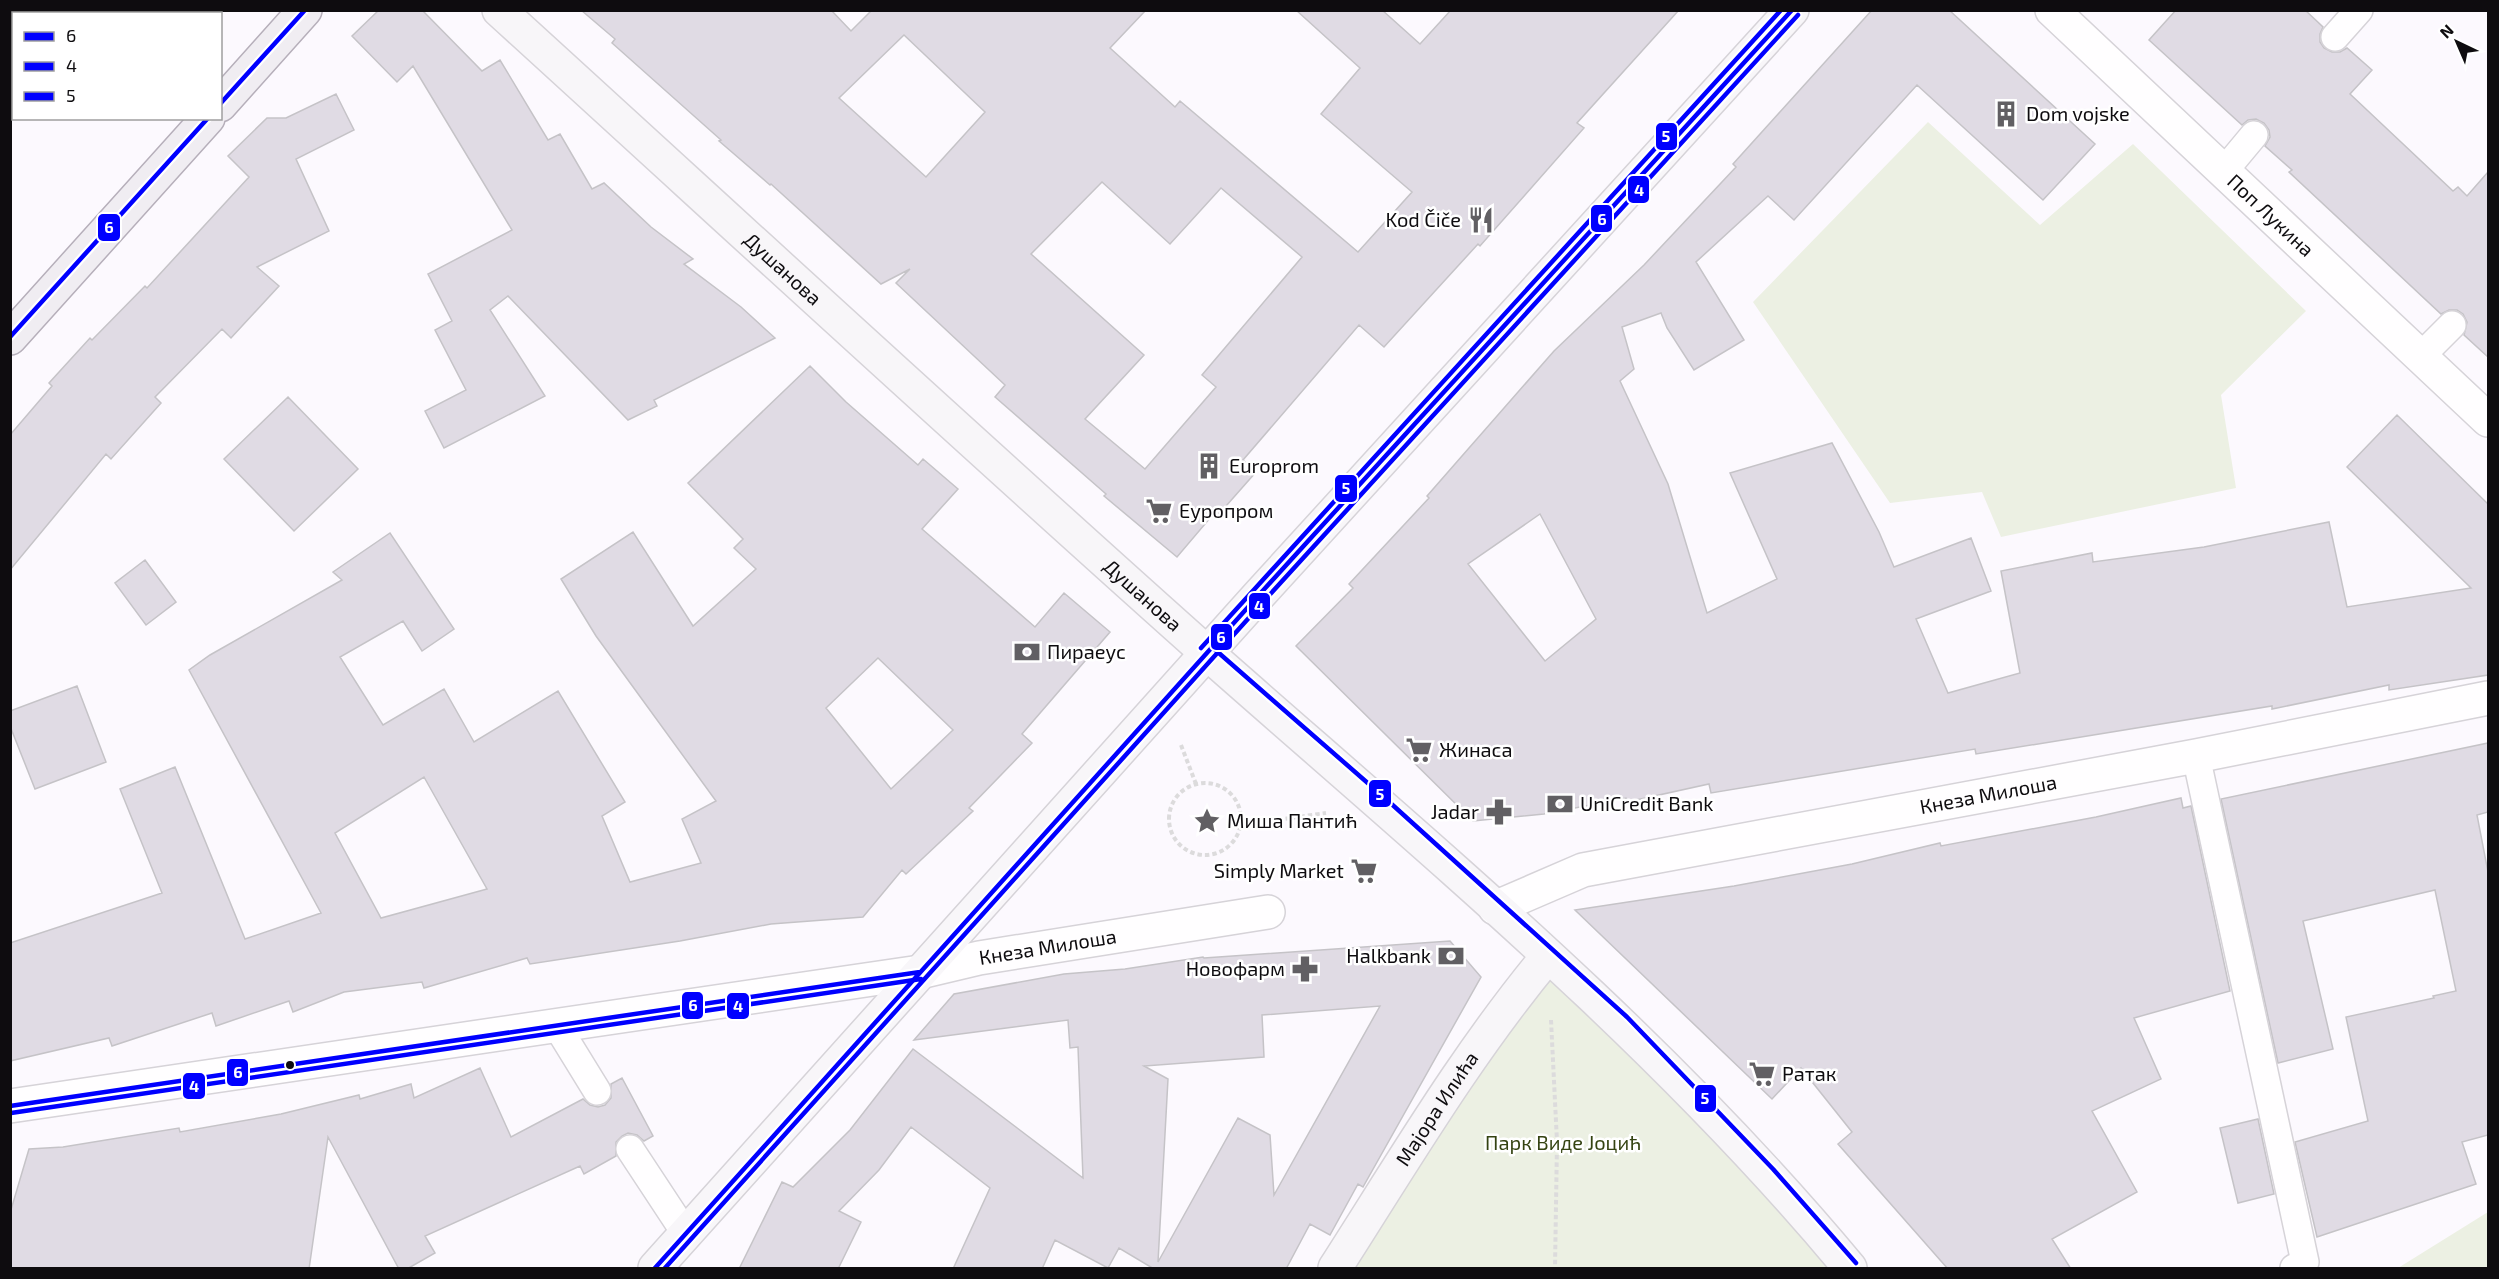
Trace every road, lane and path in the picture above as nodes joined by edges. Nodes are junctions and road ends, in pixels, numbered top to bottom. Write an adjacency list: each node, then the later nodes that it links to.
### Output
1 (305, 10): 7 (main road)
2 (499, 10): 15 (street, Душанова)
3 (1792, 10): 15 (street)
4 (2052, 10): 10 (street, Поп Лукина)
5 (2359, 10): 6 (lane)
6 (2335, 37)
7 (222, 103)
8 (206, 120): 12 (main road)
9 (2254, 135): 10 (lane)
10 (2224, 171): 13 (street, Поп Лукина)
11 (2452, 325): 13 (lane)
12 (10, 338)
13 (2421, 356): 14 (street, Поп Лукина)
14 (2488, 420)
15 (1207, 653): 18 (street, Душанова); 23 (street)
16 (2488, 698): 17 (street, Кнеза Милоша)
17 (2196, 756): 20 (street, Кнеза Милоша); 33 (lane)
18 (1381, 805): 19 (path); 20 (street, Душанова)
19 (1240, 825): 19 (path)
20 (1494, 908): 22 (street, Душанова)
21 (1268, 912): 23 (street, Кнеза Милоша)
22 (1548, 956): 30 (street, Мајора Илића); 31 (path); 32 (street, Душанова)
23 (920, 972): 24 (street, Кнеза Милоша); 28 (street)
24 (557, 1026): 25 (lane); 26 (street, Кнеза Милоша)
25 (597, 1091)
26 (10, 1106)
27 (630, 1149): 28 (lane)
28 (686, 1234): 29 (street)
29 (655, 1269)
30 (1335, 1269)
31 (1554, 1269)
32 (1850, 1269)
33 (2294, 1269)

